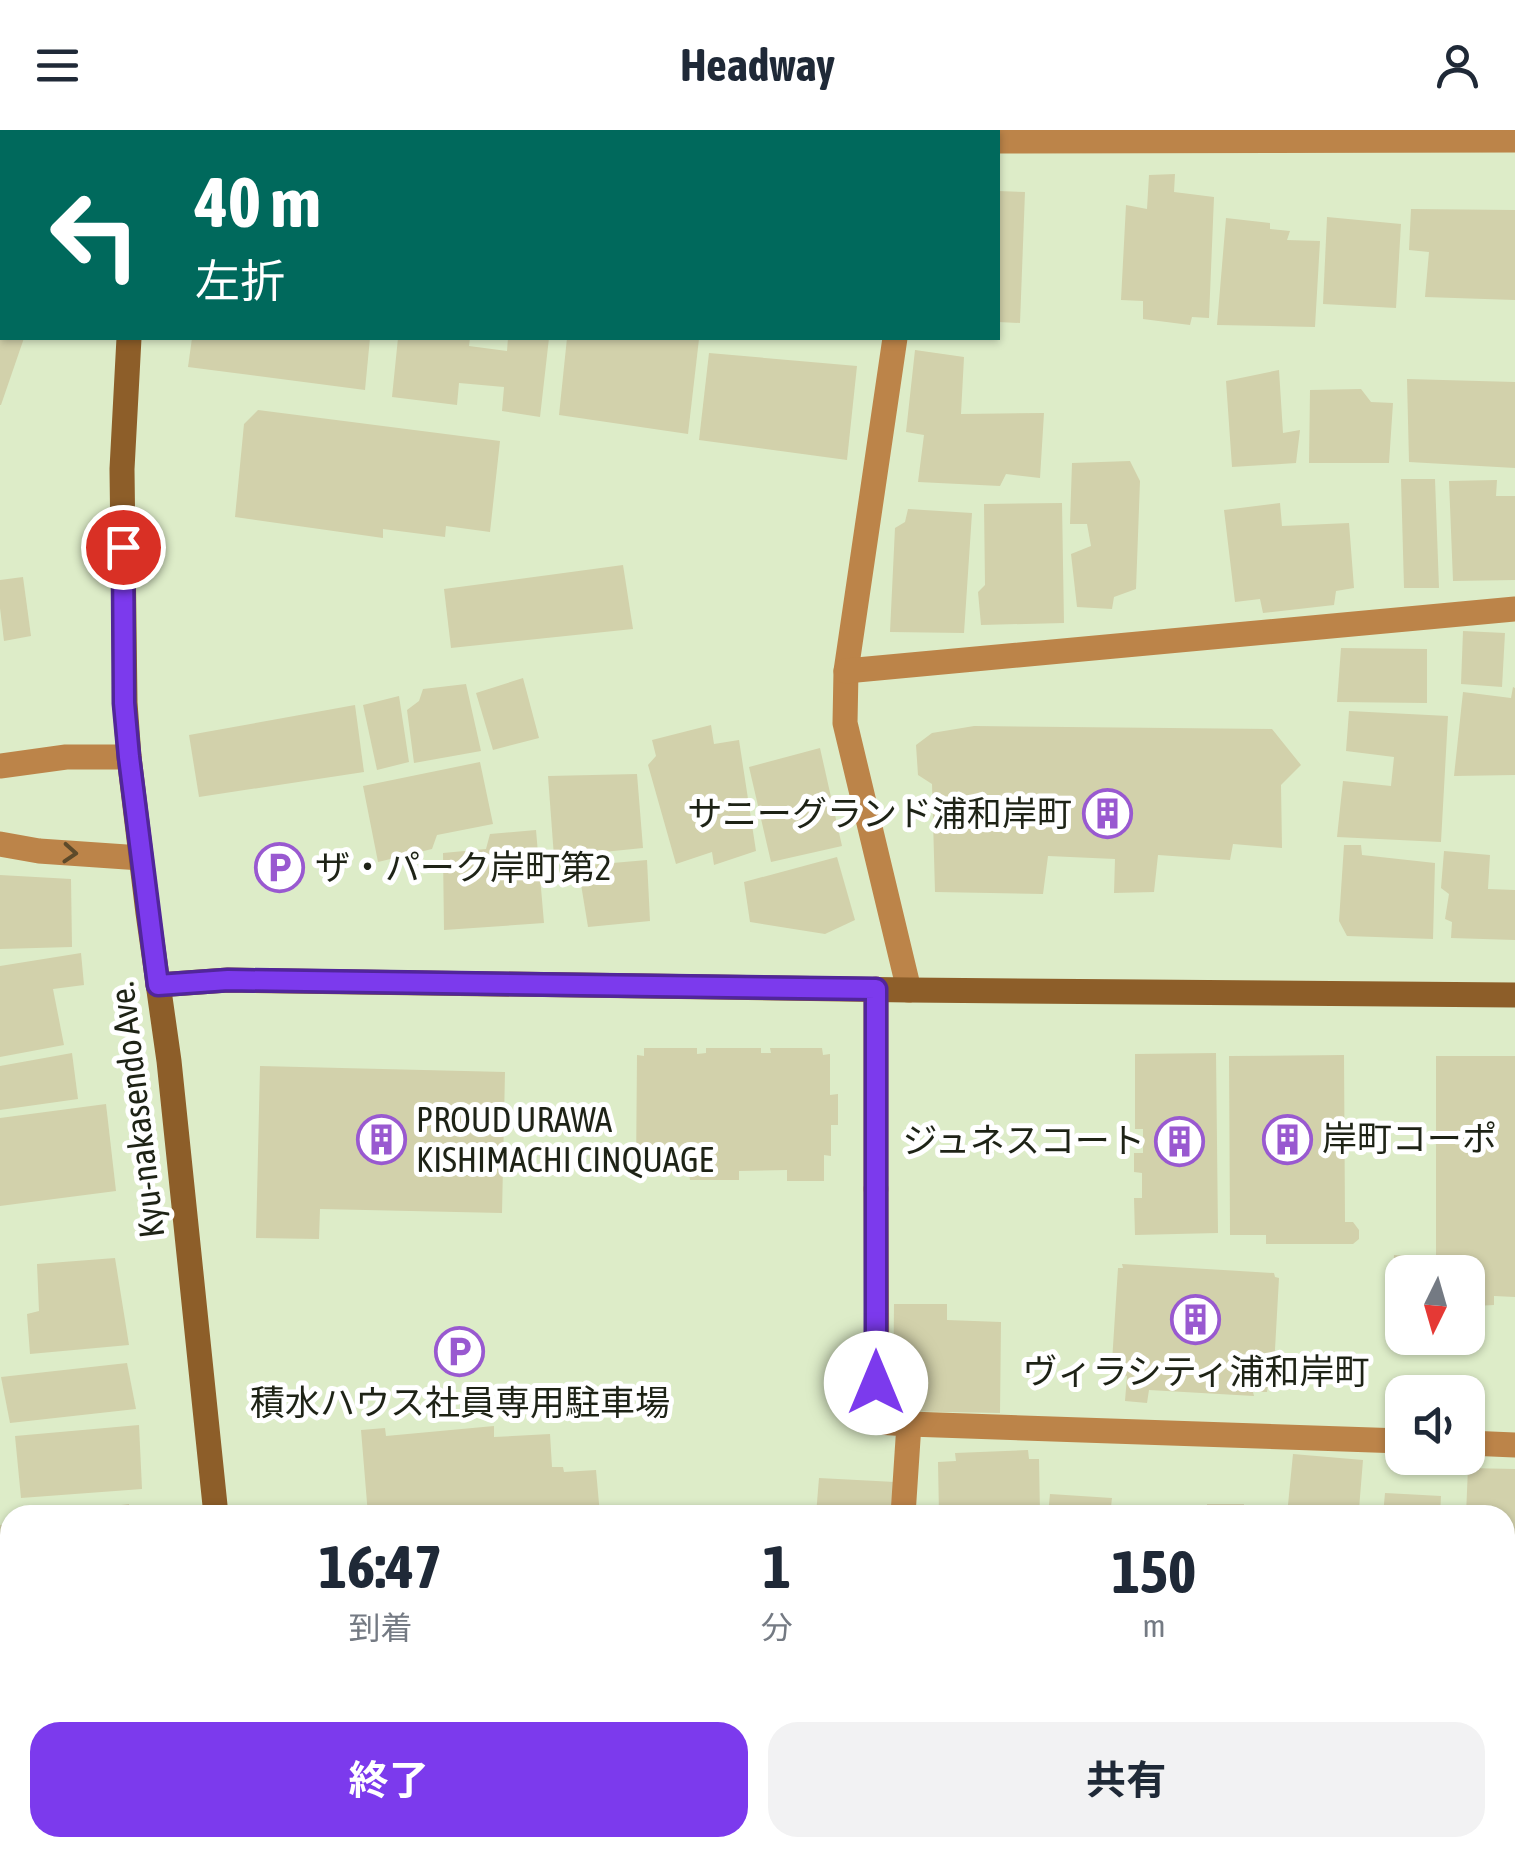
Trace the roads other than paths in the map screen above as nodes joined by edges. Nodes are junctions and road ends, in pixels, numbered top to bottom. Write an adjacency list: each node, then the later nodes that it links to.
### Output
1 (1515, 140): 2 (street)
2 (1000, 141)
3 (129, 340): 7 (street, Kyu-nakasendo Ave.)
4 (895, 340): 6 (street)
5 (1515, 609): 6 (street)
6 (846, 671): 13 (street)
7 (129, 757): 8 (street); 10 (street, Kyu-nakasendo Ave.)
8 (0, 766)
9 (0, 844): 10 (street, one-way to 10)
10 (141, 858): 11 (street, Kyu-nakasendo Ave.)
11 (158, 985): 12 (street); 19 (street, Kyu-nakasendo Ave.)
12 (876, 989): 13 (street); 15 (street)
13 (909, 990): 14 (street)
14 (1515, 994)
15 (909, 1424): 16 (street); 20 (street)
16 (1385, 1440)
17 (1485, 1444): 18 (street)
18 (1515, 1445)
19 (215, 1505)
20 (904, 1505)

